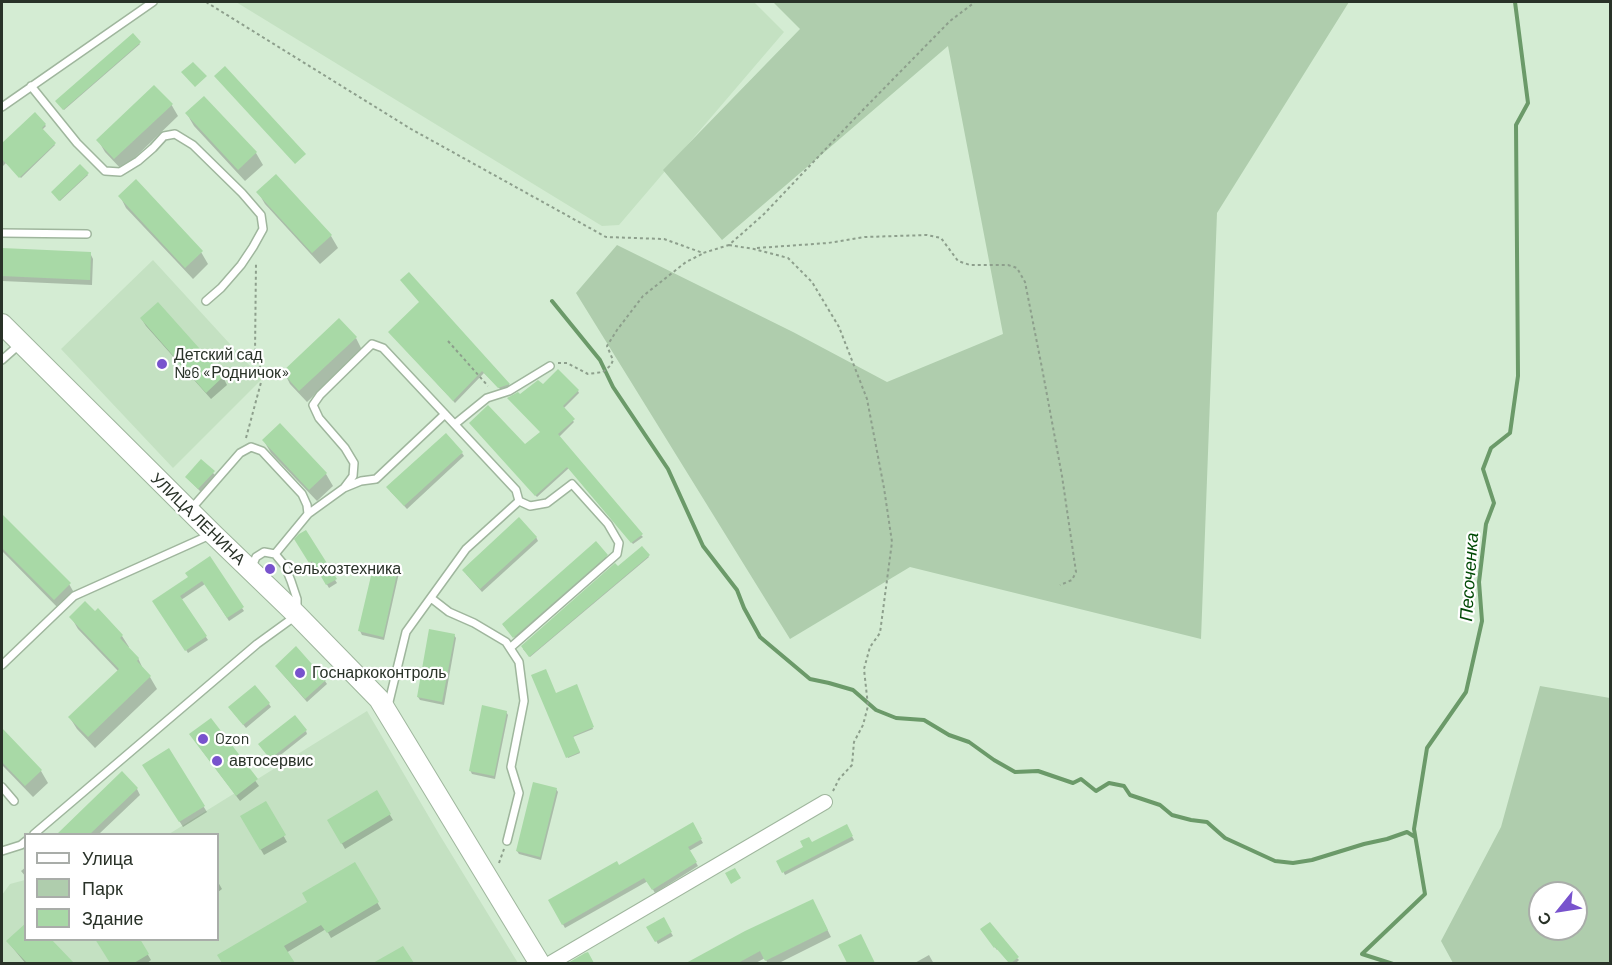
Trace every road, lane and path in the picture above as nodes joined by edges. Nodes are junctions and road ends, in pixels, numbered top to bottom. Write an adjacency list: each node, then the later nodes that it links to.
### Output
1 (153, 2): 4 (lane)
2 (206, 2): 11 (path)
3 (975, 2): 9 (path)
4 (31, 86): 5 (lane); 8 (lane)
5 (2, 107)
6 (2, 233): 7 (lane)
7 (87, 234)
8 (258, 238): 12 (lane); 21 (path)
9 (729, 245): 10 (path); 11 (path)
10 (754, 249): 29 (path); 37 (path)
11 (703, 253): 17 (path)
12 (206, 301)
13 (2, 324): 15 (street, УЛИЦА ЛЕНИНА)
14 (448, 341): 18 (path)
15 (21, 343): 16 (lane); 24 (street, УЛИЦА ЛЕНИНА)
16 (2, 360)
17 (550, 366): 18 (lane)
18 (496, 395): 20 (lane)
19 (445, 414): 20 (lane); 22 (lane); 22 (lane)
20 (455, 424): 23 (lane)
21 (240, 453): 24 (lane); 25 (lane)
22 (344, 489): 25 (lane)
23 (519, 501): 30 (lane); 32 (lane)
24 (189, 511): 26 (street, УЛИЦА ЛЕНИНА)
25 (308, 514): 27 (lane)
26 (213, 534): 28 (street, УЛИЦА ЛЕНИНА); 33 (lane)
27 (275, 554): 28 (lane); 31 (lane)
28 (252, 572): 31 (street, УЛИЦА ЛЕНИНА)
29 (1060, 585)
30 (431, 598): 32 (lane); 34 (lane)
31 (297, 615): 34 (street, УЛИЦА ЛЕНИНА); 38 (lane)
32 (510, 648): 39 (lane)
33 (2, 665)
34 (387, 712): 43 (street, УЛИЦА ЛЕНИНА)
35 (2, 787): 36 (lane)
36 (14, 801)
37 (825, 802): 44 (street)
38 (35, 833)
39 (507, 841): 42 (path)
40 (24, 843): 41 (lane)
41 (2, 851)
42 (499, 863)
43 (540, 963)
44 (549, 963)

